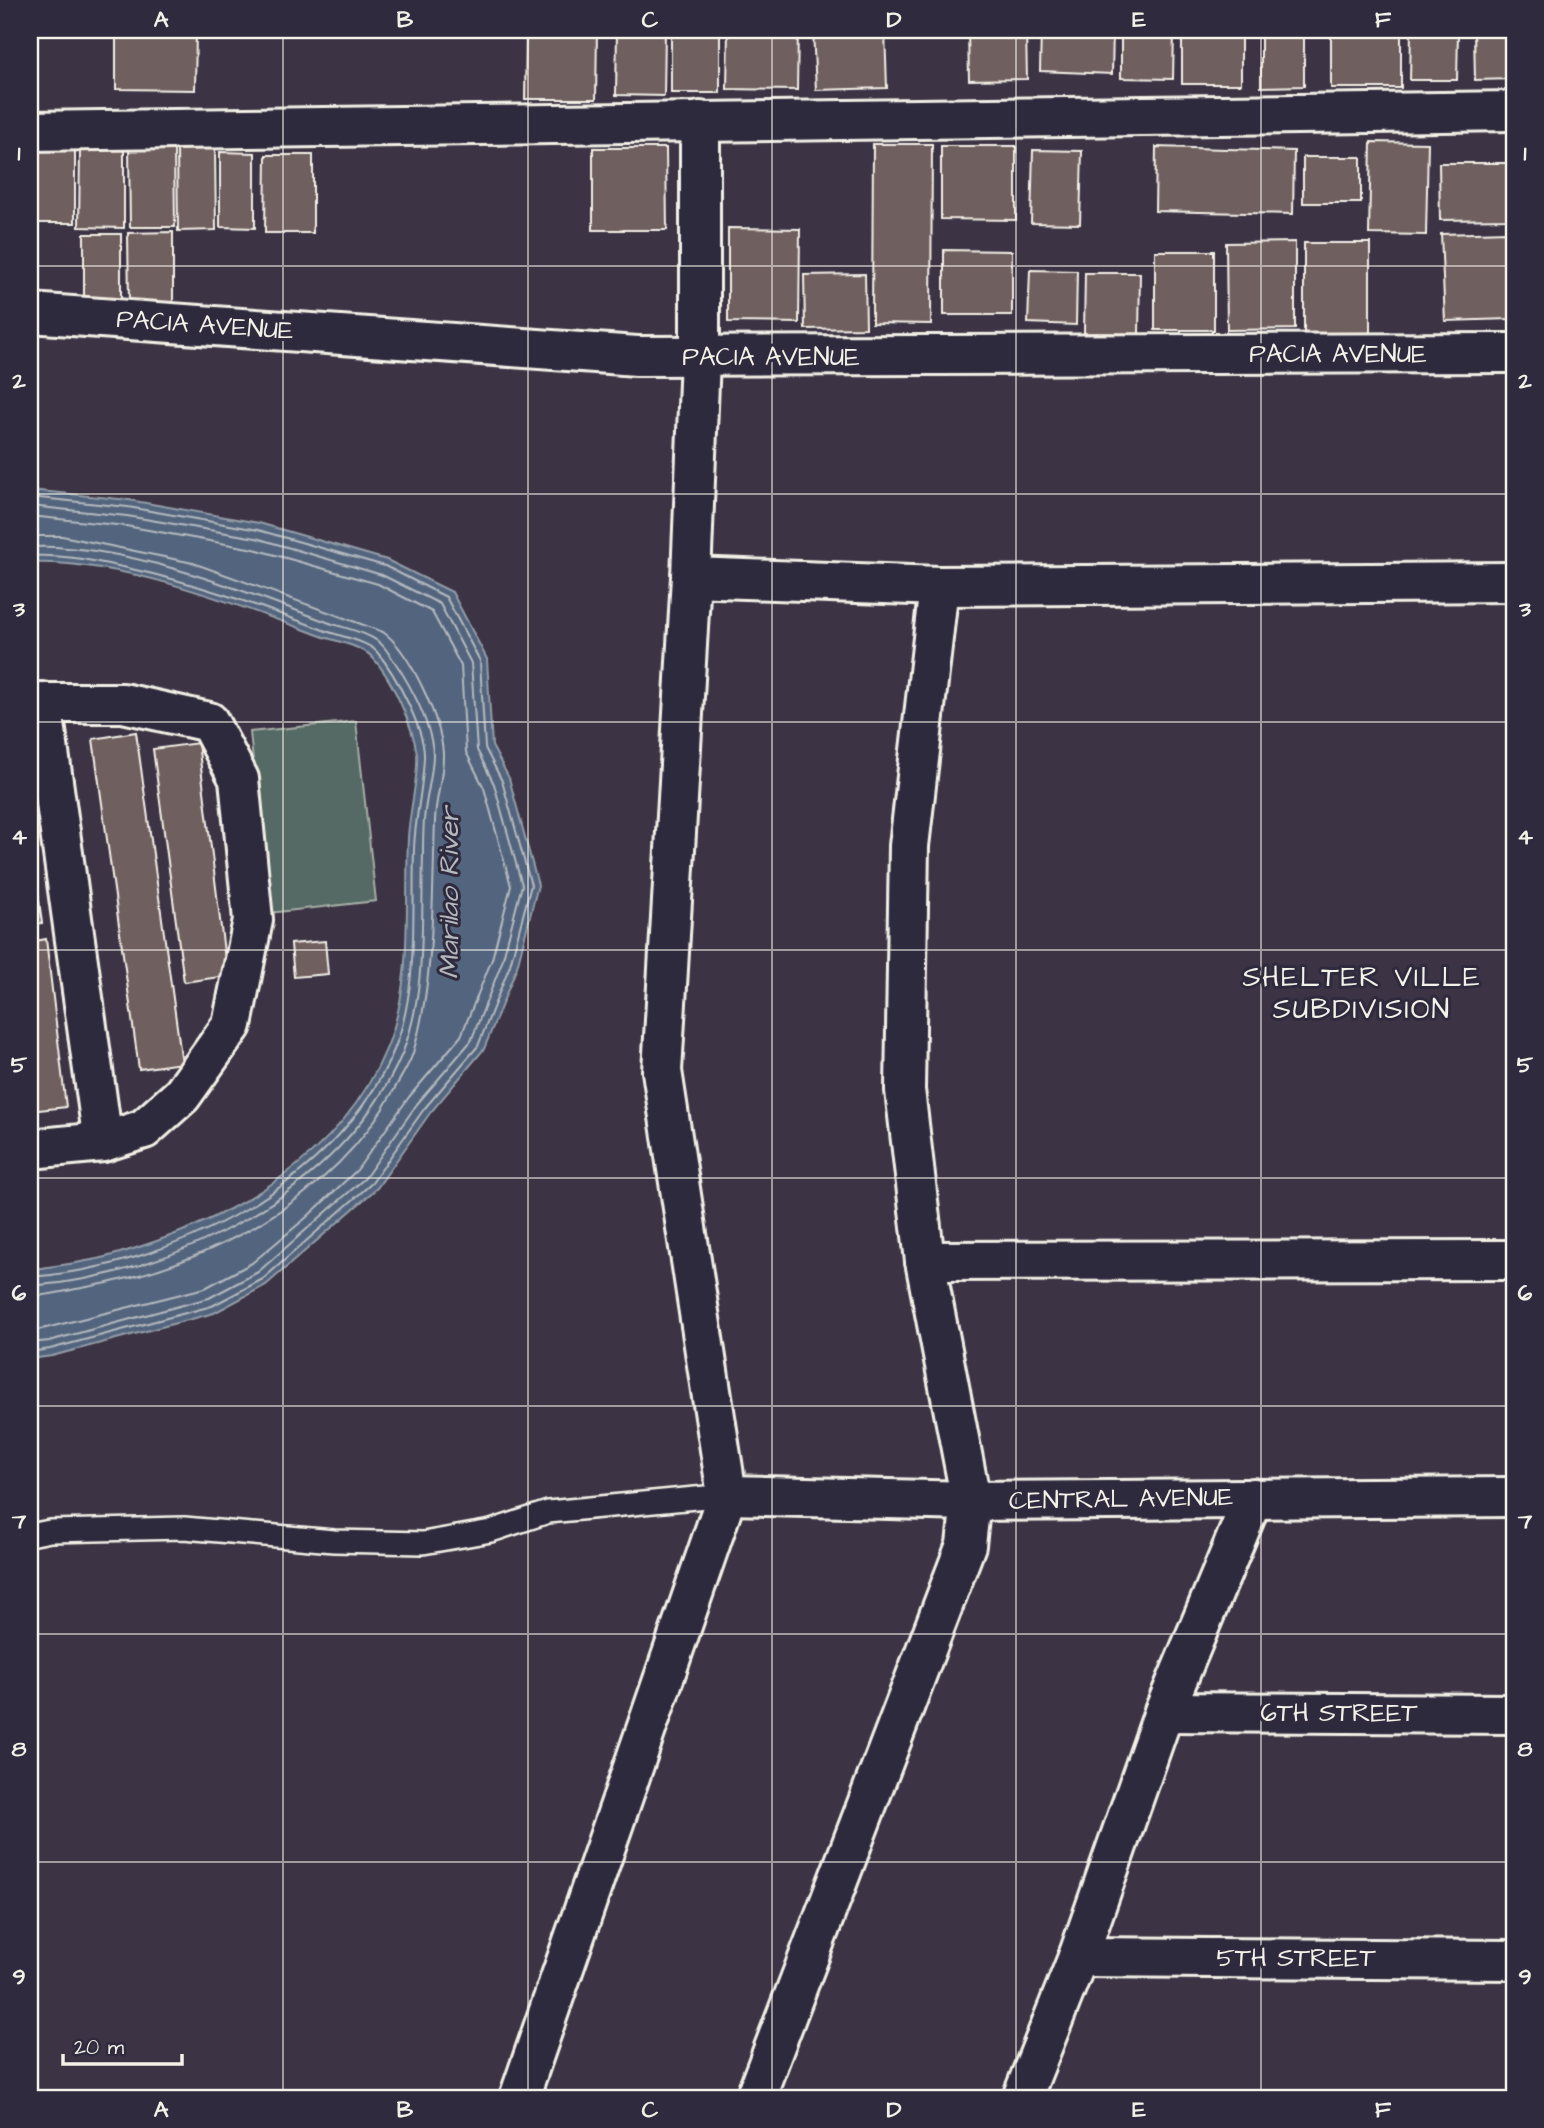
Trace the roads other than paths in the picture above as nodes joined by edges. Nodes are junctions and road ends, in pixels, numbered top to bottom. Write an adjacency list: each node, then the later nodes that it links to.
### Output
1 (1514, 111): 2 (street)
2 (700, 121): 3 (street); 6 (street)
3 (30, 131)
4 (30, 313): 6 (street, PACIA AVENUE)
5 (1514, 353): 6 (street, PACIA AVENUE)
6 (700, 358): 7 (street)
7 (691, 577): 9 (street); 15 (street)
8 (1514, 582): 9 (street)
9 (939, 586): 14 (street)
10 (36, 702): 11 (street); 11 (street)
11 (103, 1142): 12 (street)
12 (30, 1149)
13 (1514, 1259): 14 (street)
14 (925, 1261): 18 (street)
15 (727, 1495): 18 (street, CENTRAL AVENUE); 19 (lane); 24 (street)
16 (1514, 1497): 17 (street, CENTRAL AVENUE)
17 (1254, 1498): 18 (street, CENTRAL AVENUE); 20 (street)
18 (971, 1501): 25 (street)
19 (30, 1535)
20 (1164, 1712): 21 (street, 6TH STREET); 22 (street)
21 (1514, 1714)
22 (1079, 1956): 23 (street, 5TH STREET); 26 (street)
23 (1514, 1960)
24 (519, 2098)
25 (755, 2098)
26 (1022, 2098)

